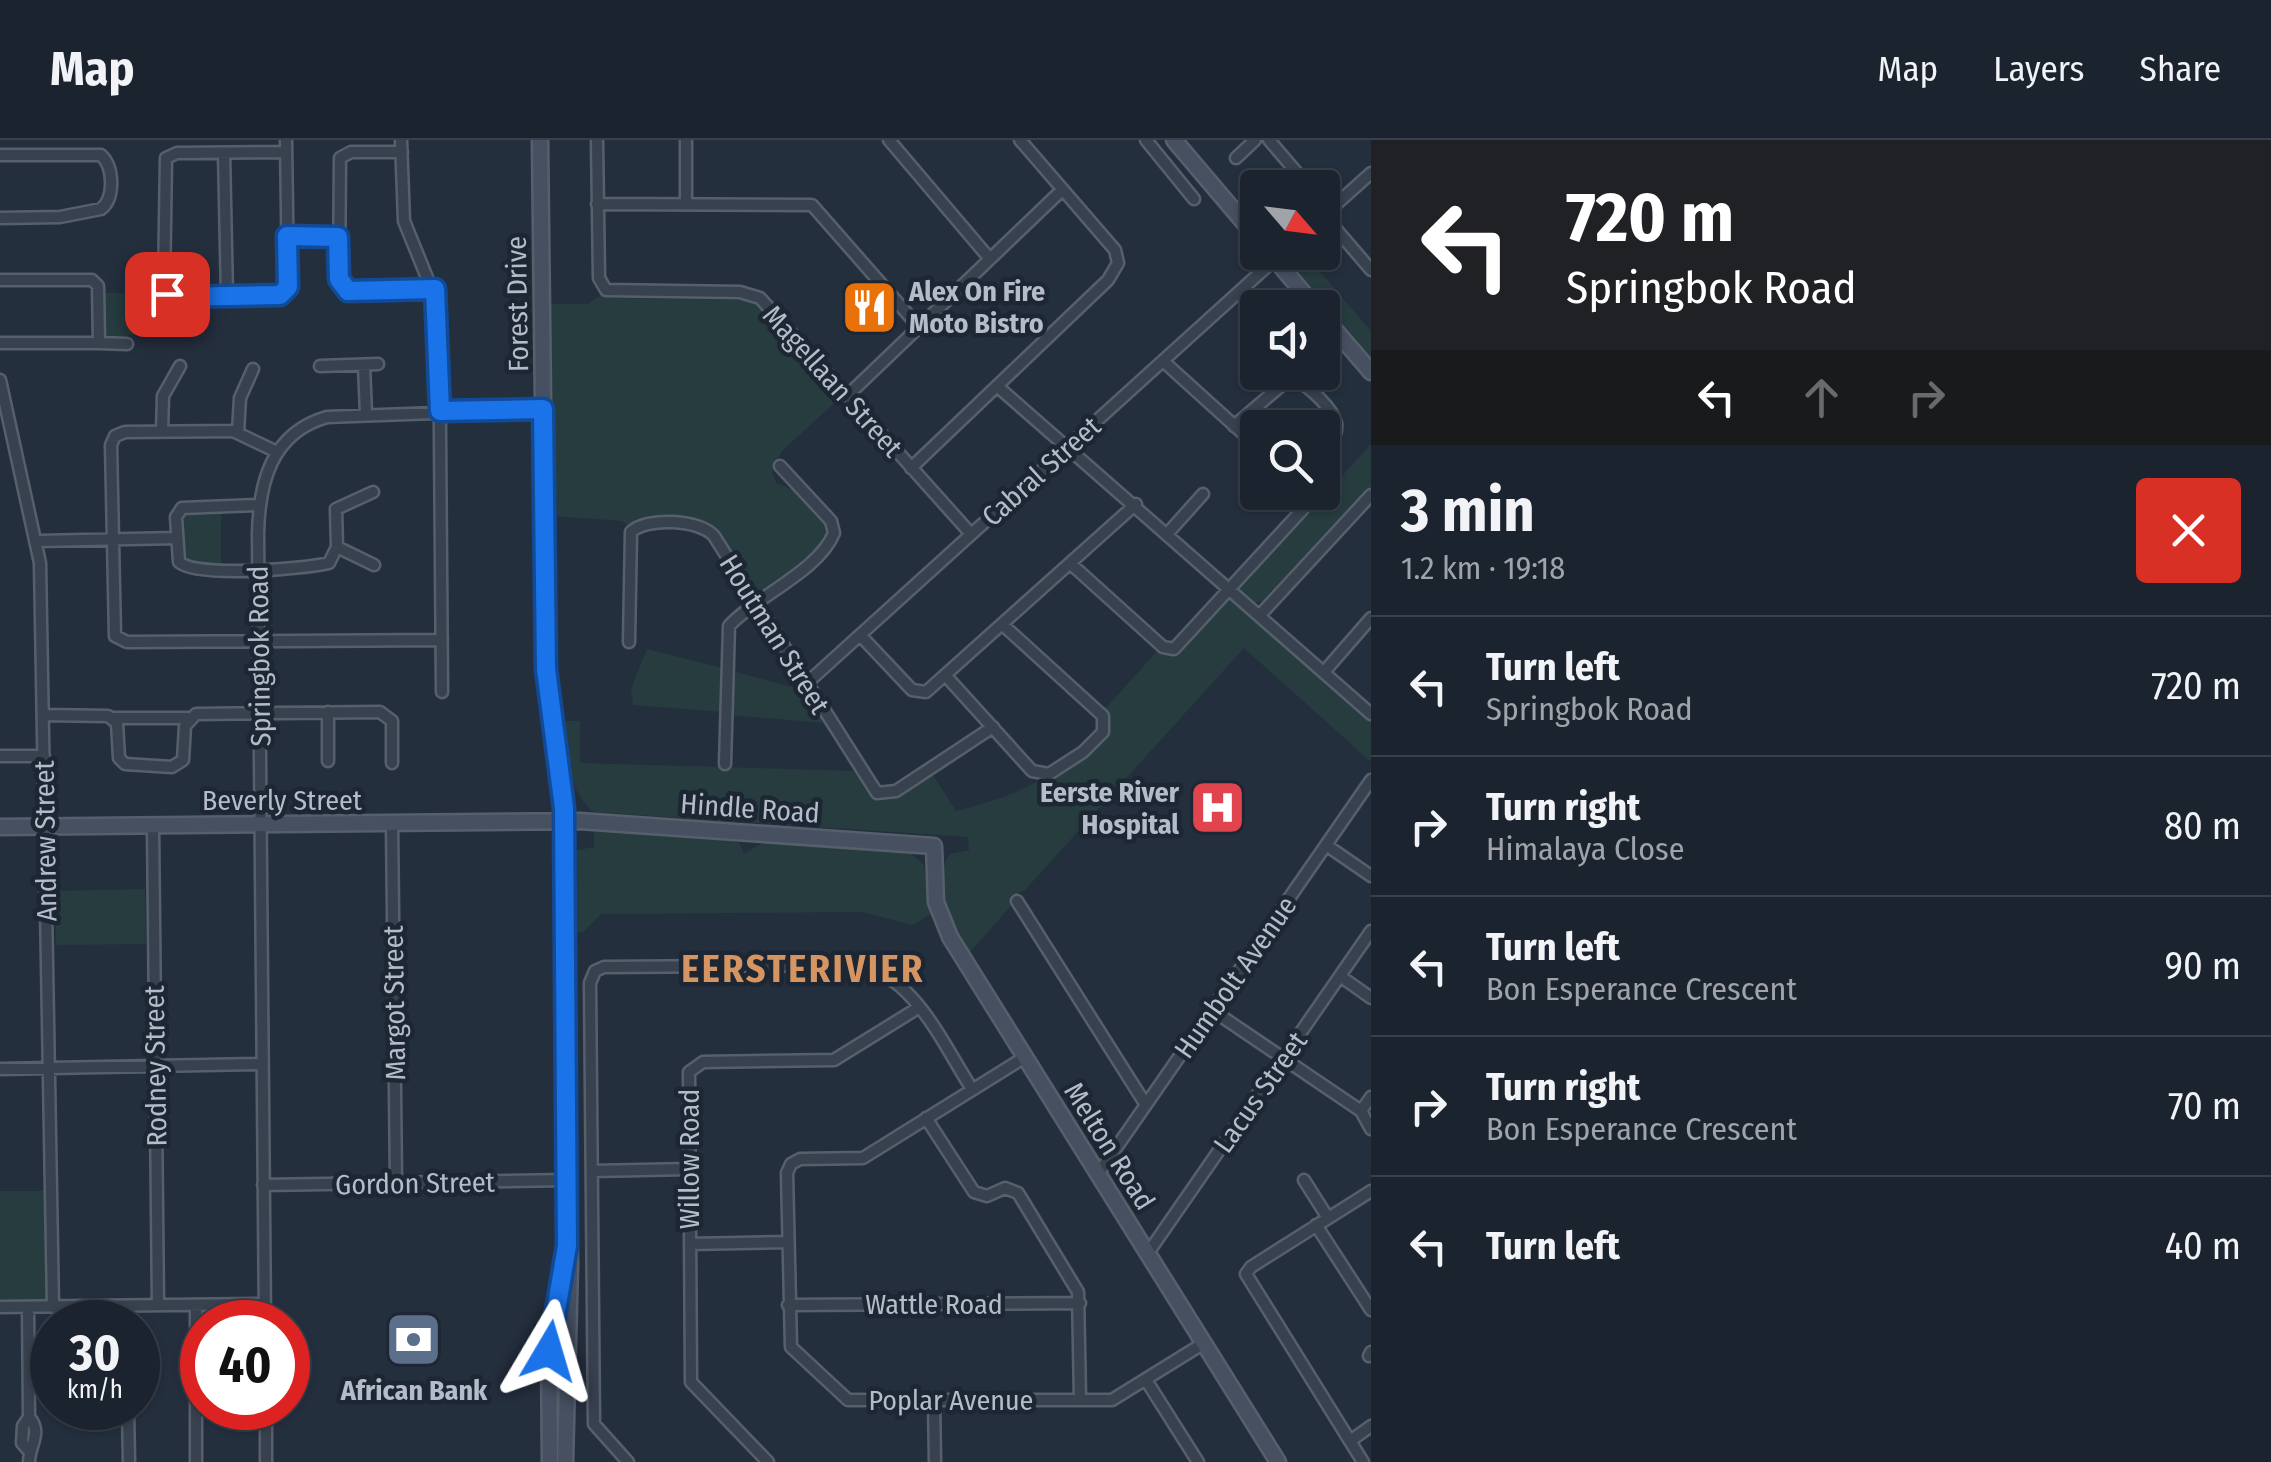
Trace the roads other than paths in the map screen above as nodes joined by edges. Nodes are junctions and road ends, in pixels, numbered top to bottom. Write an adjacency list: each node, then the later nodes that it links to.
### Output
1 (540, 140): 52 (street, Forest Drive)
2 (596, 140): 23 (street)
3 (686, 140): 22 (street)
4 (889, 140): 29 (street)
5 (1020, 140): 18 (street)
6 (1146, 140): 20 (street)
7 (1174, 140): 25 (street)
8 (1255, 140): 14 (street)
9 (1269, 140): 15 (street)
10 (286, 146): 12 (street); 27 (street)
11 (402, 146): 28 (street); 34 (street)
12 (224, 153): 36 (street); 36 (street)
13 (0, 156): 24 (street)
14 (1236, 158)
15 (1295, 170)
16 (1371, 172): 17 (street)
17 (1361, 182): 19 (street); 21 (street)
18 (1062, 190): 29 (street); 50 (street)
19 (1371, 191)
20 (1194, 199)
21 (1340, 199)
22 (686, 202): 23 (street); 37 (street)
23 (597, 204): 51 (street, Magellaan Street)
24 (0, 218)
25 (1240, 218)
26 (1340, 230): 32 (street)
27 (287, 236): 28 (street); 36 (street)
28 (338, 237): 34 (street)
29 (990, 259): 37 (street)
30 (1260, 270): 42 (street, Cabral Street)
31 (1287, 270): 35 (street)
32 (1371, 270)
33 (0, 280): 39 (street)
34 (435, 289): 55 (street)
35 (1302, 290)
36 (226, 296)
37 (919, 327): 51 (street)
38 (1340, 336): 48 (street)
39 (99, 342): 40 (street); 41 (street)
40 (0, 343)
41 (127, 344)
42 (1164, 361): 58 (street); 62 (street, Cabral Street)
43 (364, 364): 44 (street); 46 (street); 56 (street)
44 (378, 364)
45 (180, 366): 60 (street)
46 (320, 366)
47 (253, 369): 61 (street)
48 (1371, 372)
49 (0, 380): 76 (street, Andrew Street)
50 (998, 386): 62 (street); 65 (street)
51 (847, 396): 65 (street, Magellaan Street)
52 (543, 409): 55 (street); 107 (street, Forest Drive)
53 (1253, 410): 54 (street)
54 (1327, 410)
55 (440, 411): 56 (street); 87 (street)
56 (366, 414): 63 (street)
57 (1240, 421): 58 (street)
58 (1234, 426): 59 (street)
59 (1240, 431)
60 (162, 432): 61 (street); 75 (street)
61 (238, 432): 63 (street)
62 (1070, 445): 70 (street); 73 (street, Cabral Street)
63 (277, 452): 69 (street, Springbok Road)
64 (780, 466): 82 (street)
65 (911, 468): 73 (street, Magellaan Street)
66 (373, 492): 77 (street)
67 (1203, 494): 72 (street)
68 (1371, 495): 83 (street)
69 (258, 504): 74 (street); 80 (street, Springbok Road)
70 (1136, 504): 72 (street); 78 (street)
71 (1302, 510): 81 (street)
72 (1168, 533): 81 (street)
73 (971, 534): 86 (street, Cabral Street)
74 (176, 538): 75 (street); 80 (street)
75 (112, 539): 76 (street); 88 (street)
76 (39, 541): 97 (street, Andrew Street)
77 (336, 547): 79 (street); 80 (street)
78 (1071, 564): 81 (street); 85 (street)
79 (374, 565)
80 (258, 569): 88 (street, Springbok Road)
81 (1230, 589): 83 (street)
82 (757, 604): 89 (street, Houtman Street); 92 (street, Houtman Street); 105 (street)
83 (1260, 616): 90 (street)
84 (1371, 618): 90 (street)
85 (1003, 625): 91 (street); 100 (street)
86 (860, 635): 91 (street); 92 (street, Cabral Street)
87 (442, 640): 88 (street); 93 (street)
88 (259, 641): 94 (street, Springbok Road)
89 (629, 642)
90 (1324, 672): 96 (street)
91 (946, 676): 100 (street)
92 (808, 683): 100 (street, Houtman Street)
93 (442, 692)
94 (260, 712): 95 (street); 99 (street); 109 (street, Springbok Road)
95 (328, 712): 103 (street); 104 (street)
96 (1371, 714)
97 (44, 715): 98 (street); 102 (street, Andrew Street)
98 (113, 718): 99 (street); 99 (street)
99 (188, 718)
100 (993, 727)
101 (0, 756): 102 (street)
102 (44, 756): 110 (street, Andrew Street)
103 (328, 762)
104 (392, 763)
105 (725, 764)
106 (1371, 780): 113 (street, Humbolt Avenue)
107 (564, 822): 108 (street, Beverly Street); 114 (street, Hindle Road); 137 (street, Forest Drive)
108 (392, 824): 109 (street, Beverly Street); 139 (street, Margot Street)
109 (260, 825): 111 (street, Beverly Street); 124 (street, Springbok Road)
110 (44, 826): 111 (street, Beverly Street); 112 (street, Beverly Street); 126 (street, Andrew Street)
111 (153, 826): 125 (street, Rodney Street)
112 (0, 827)
113 (1326, 844): 115 (street); 121 (street, Humbolt Avenue)
114 (934, 846): 122 (street, Melton Road)
115 (1371, 876)
116 (1017, 901): 130 (street)
117 (1371, 931): 118 (street, Lacus Street)
118 (1340, 976): 119 (street); 123 (street, Lacus Street)
119 (1371, 998)
120 (918, 1008): 128 (street); 134 (street, Willow Road); 135 (street)
121 (1212, 1010): 123 (street); 130 (street, Humbolt Avenue)
122 (1025, 1056): 128 (street, Poplar Avenue); 136 (street, Melton Road)
123 (1283, 1058): 131 (street); 147 (street, Lacus Street)
124 (262, 1064): 125 (street); 140 (street, Springbok Road)
125 (155, 1066): 126 (street); 149 (street, Rodney Street)
126 (49, 1068): 127 (street); 148 (street, Andrew Street)
127 (0, 1069)
128 (972, 1089): 132 (street, Poplar Avenue)
129 (1371, 1097): 131 (street)
130 (1146, 1105): 136 (street, Humbolt Avenue)
131 (1360, 1111): 133 (street)
132 (926, 1118): 144 (street, Poplar Avenue); 151 (street)
133 (1371, 1129)
134 (689, 1169): 135 (street); 145 (street, Willow Road)
135 (592, 1171): 171 (street)
136 (1098, 1174): 147 (street, Melton Road)
137 (566, 1180): 139 (street, Gordon Street); 146 (street, Forest Drive)
138 (1304, 1180): 142 (street)
139 (396, 1182): 140 (street, Gordon Street)
140 (263, 1185): 150 (street, Springbok Road)
141 (1371, 1191): 142 (street)
142 (1328, 1218): 143 (street)
143 (1316, 1226): 155 (street); 164 (street)
144 (788, 1242): 145 (street); 152 (street, Poplar Avenue)
145 (690, 1244): 172 (street, Willow Road)
146 (567, 1246): 169 (street, Forest Drive); 170 (street, Forest Drive)
147 (1148, 1253): 156 (street, Melton Road)
148 (54, 1300)
149 (158, 1300)
150 (264, 1300)
151 (1080, 1303): 152 (street, Wattle Road); 159 (street)
152 (788, 1305): 158 (street, Poplar Avenue)
153 (0, 1307): 154 (street)
154 (28, 1308): 165 (street)
155 (1371, 1310)
156 (1204, 1343): 157 (street, Poplar Avenue); 175 (street, Melton Road)
157 (1146, 1380): 159 (street, Poplar Avenue); 174 (street)
158 (934, 1400): 159 (street, Poplar Avenue); 173 (street)
159 (1080, 1400)
160 (1371, 1426): 164 (street)
161 (128, 1430): 166 (street)
162 (196, 1430): 167 (street)
163 (266, 1430): 168 (street)
164 (1350, 1441): 176 (street)
165 (29, 1456)
166 (129, 1462)
167 (196, 1462)
168 (266, 1462)
169 (550, 1462)
170 (565, 1462)
171 (628, 1462)
172 (768, 1462)
173 (934, 1462)
174 (1198, 1462)
175 (1278, 1462)
176 (1362, 1462)

